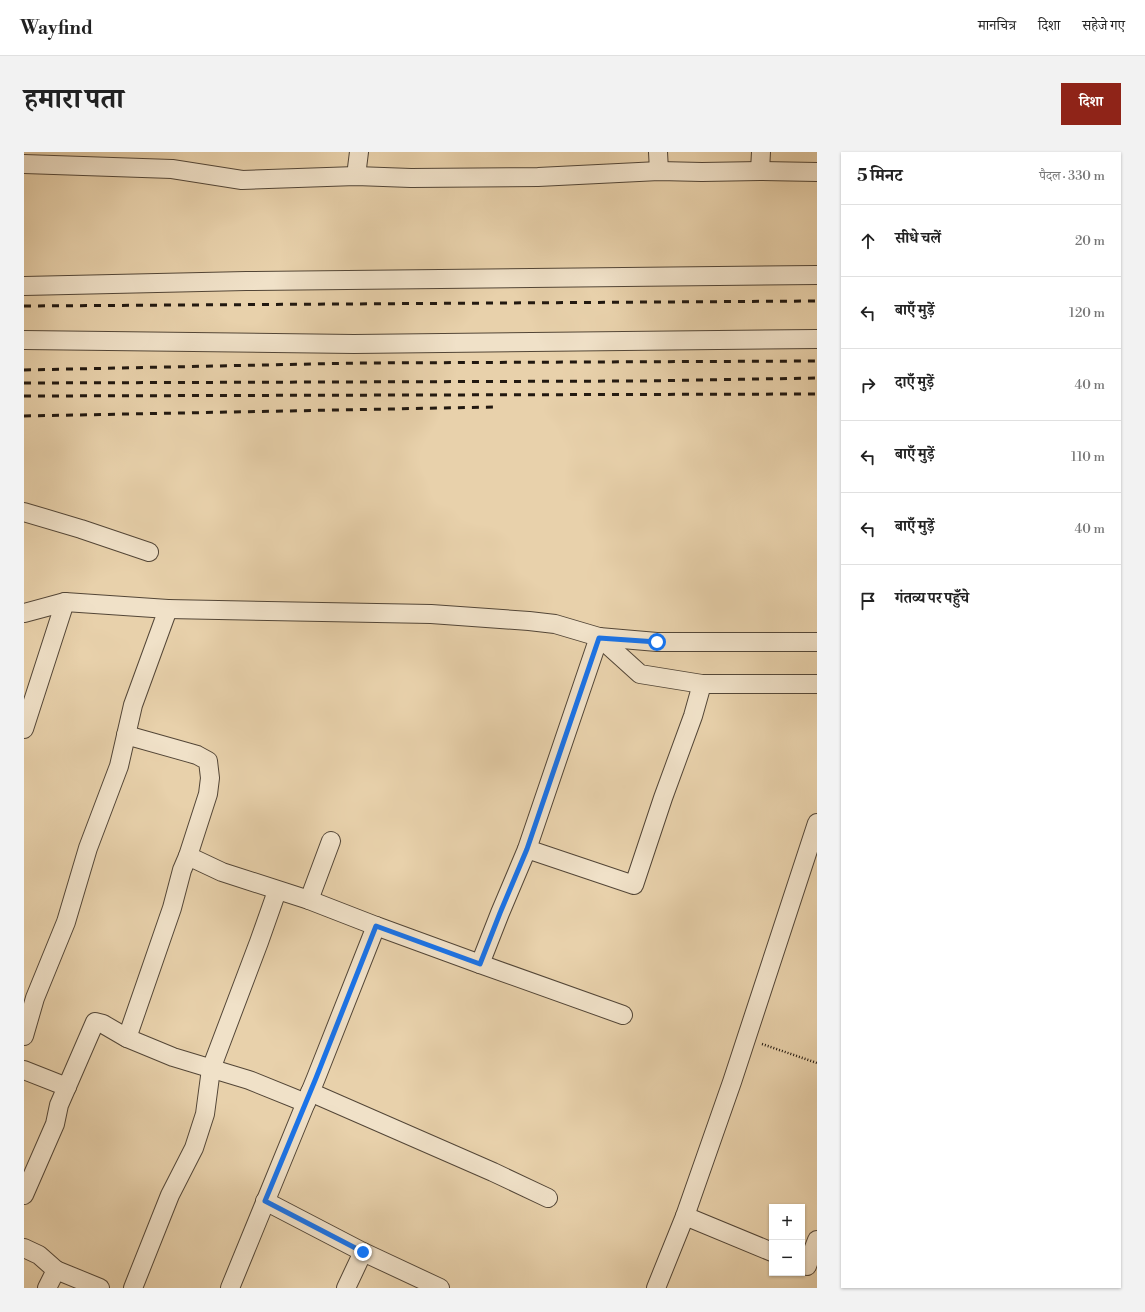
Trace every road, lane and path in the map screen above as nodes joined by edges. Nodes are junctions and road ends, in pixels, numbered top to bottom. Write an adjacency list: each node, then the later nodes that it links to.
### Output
1 (359, 152): 8 (street)
2 (658, 152): 5 (street)
3 (761, 152): 6 (street)
4 (28, 160): 8 (street)
5 (659, 171): 6 (street); 8 (street)
6 (760, 171): 7 (street)
7 (817, 172)
8 (356, 176)
9 (817, 275): 10 (street)
10 (24, 286)
11 (817, 339): 12 (street)
12 (24, 340)
13 (24, 512): 14 (street)
14 (149, 552)
15 (65, 602): 16 (street); 17 (street); 22 (street)
16 (168, 609): 18 (street); 23 (street)
17 (24, 613)
18 (599, 638): 19 (street); 20 (street); 26 (street)
19 (817, 642)
20 (702, 684): 21 (street); 26 (street)
21 (817, 684)
22 (24, 729)
23 (126, 735): 28 (street); 34 (street)
24 (817, 823): 27 (street)
25 (331, 841): 30 (street)
26 (527, 849): 32 (street)
27 (813, 851): 36 (street)
28 (188, 856): 29 (street); 35 (street)
29 (277, 891): 30 (street); 38 (street)
30 (309, 900): 31 (street)
31 (376, 926): 32 (street); 41 (street)
32 (480, 964): 33 (street)
33 (623, 1015)
34 (24, 1036)
35 (127, 1038): 38 (street); 40 (street)
36 (747, 1038): 37 (path); 45 (street)
37 (817, 1063)
38 (211, 1069): 41 (street); 54 (street)
39 (24, 1070): 40 (street)
40 (67, 1087): 42 (street)
41 (308, 1097): 43 (street); 44 (street)
42 (24, 1195)
43 (548, 1198)
44 (265, 1201): 49 (street); 55 (street)
45 (685, 1216): 48 (street); 58 (street)
46 (817, 1240): 50 (street)
47 (24, 1248): 51 (street)
48 (769, 1251)
49 (363, 1252): 56 (street); 57 (street)
50 (805, 1265)
51 (56, 1270): 52 (street); 53 (street)
52 (47, 1288)
53 (100, 1288)
54 (133, 1288)
55 (230, 1288)
56 (346, 1288)
57 (440, 1288)
58 (656, 1288)

